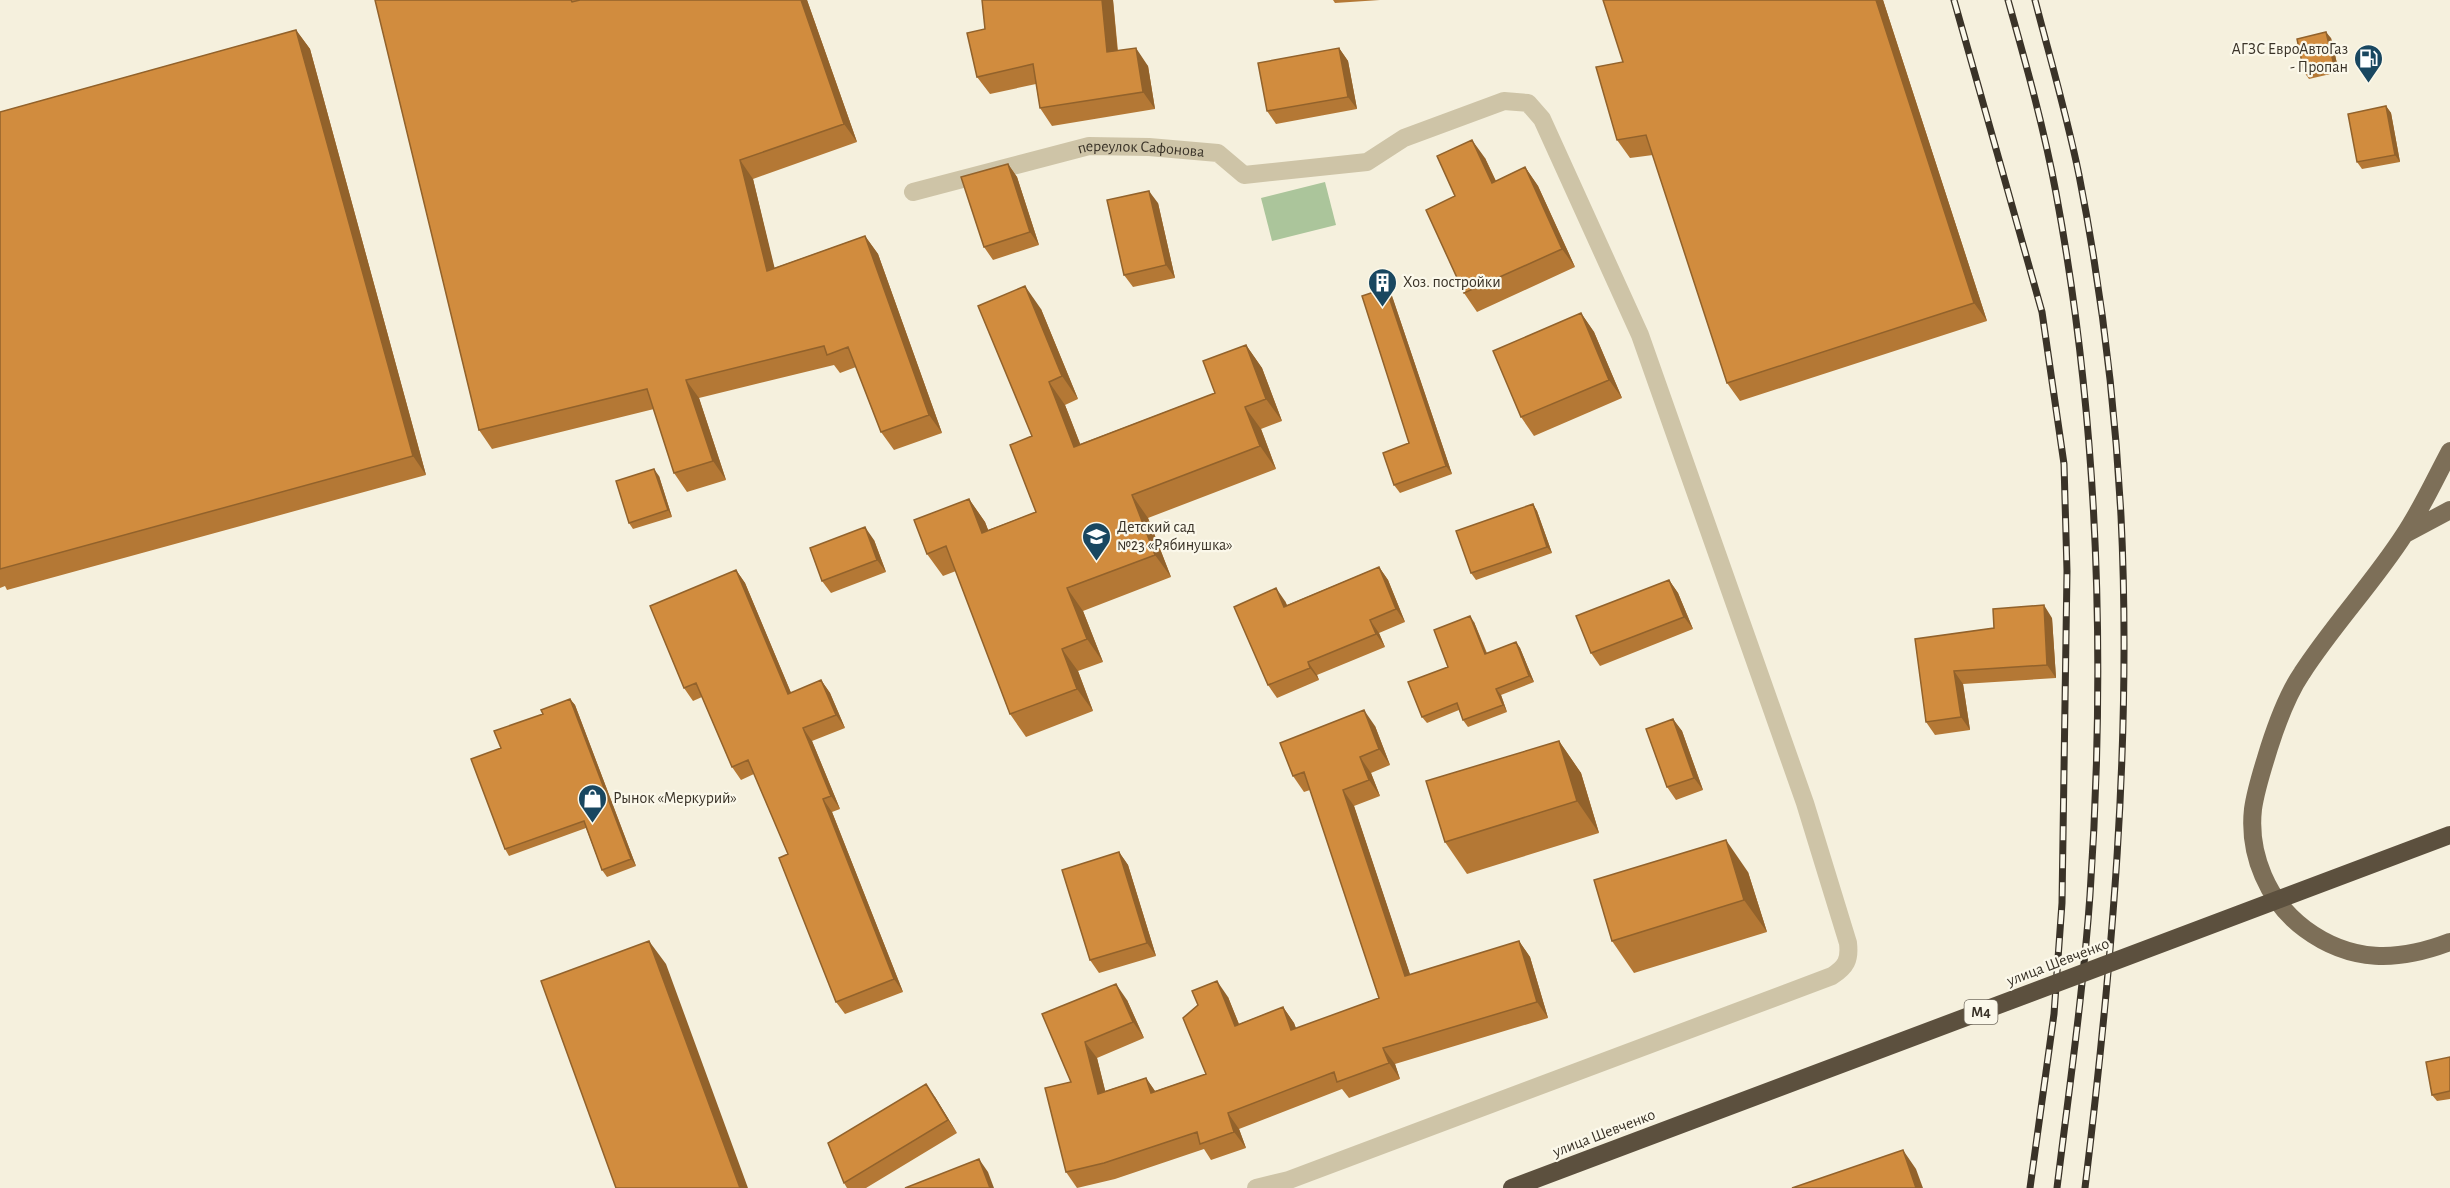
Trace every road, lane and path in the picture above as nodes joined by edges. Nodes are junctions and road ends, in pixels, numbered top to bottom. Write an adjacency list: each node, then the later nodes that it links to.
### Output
1 (913, 192): 7 (street, переулок Сафонова)
2 (2450, 451): 4 (main road)
3 (2450, 510): 4 (main road)
4 (2405, 534): 6 (main road)
5 (2450, 835): 9 (highway, улица Шевченко / M4, bridge)
6 (2450, 942)
7 (1290, 1184): 8 (street)
8 (1256, 1188)
9 (1512, 1188)

